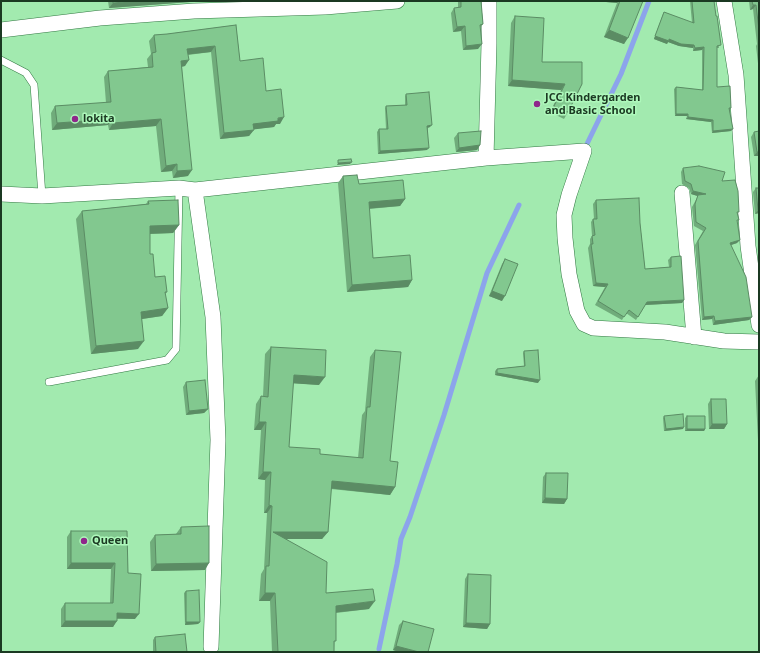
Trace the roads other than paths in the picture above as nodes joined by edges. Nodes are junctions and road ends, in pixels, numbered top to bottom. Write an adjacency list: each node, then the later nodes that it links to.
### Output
1 (397, 1): 4 (street)
2 (489, 1): 6 (street)
3 (724, 1): 12 (street)
4 (1, 30)
5 (1, 60): 11 (lane)
6 (486, 158): 8 (street); 13 (street)
7 (179, 188): 8 (street); 11 (street); 15 (lane)
8 (195, 190): 16 (street)
9 (682, 192): 13 (street)
10 (1, 194): 11 (street)
11 (42, 196)
12 (759, 325)
13 (694, 337): 14 (street)
14 (759, 342)
15 (49, 382)
16 (212, 647)

